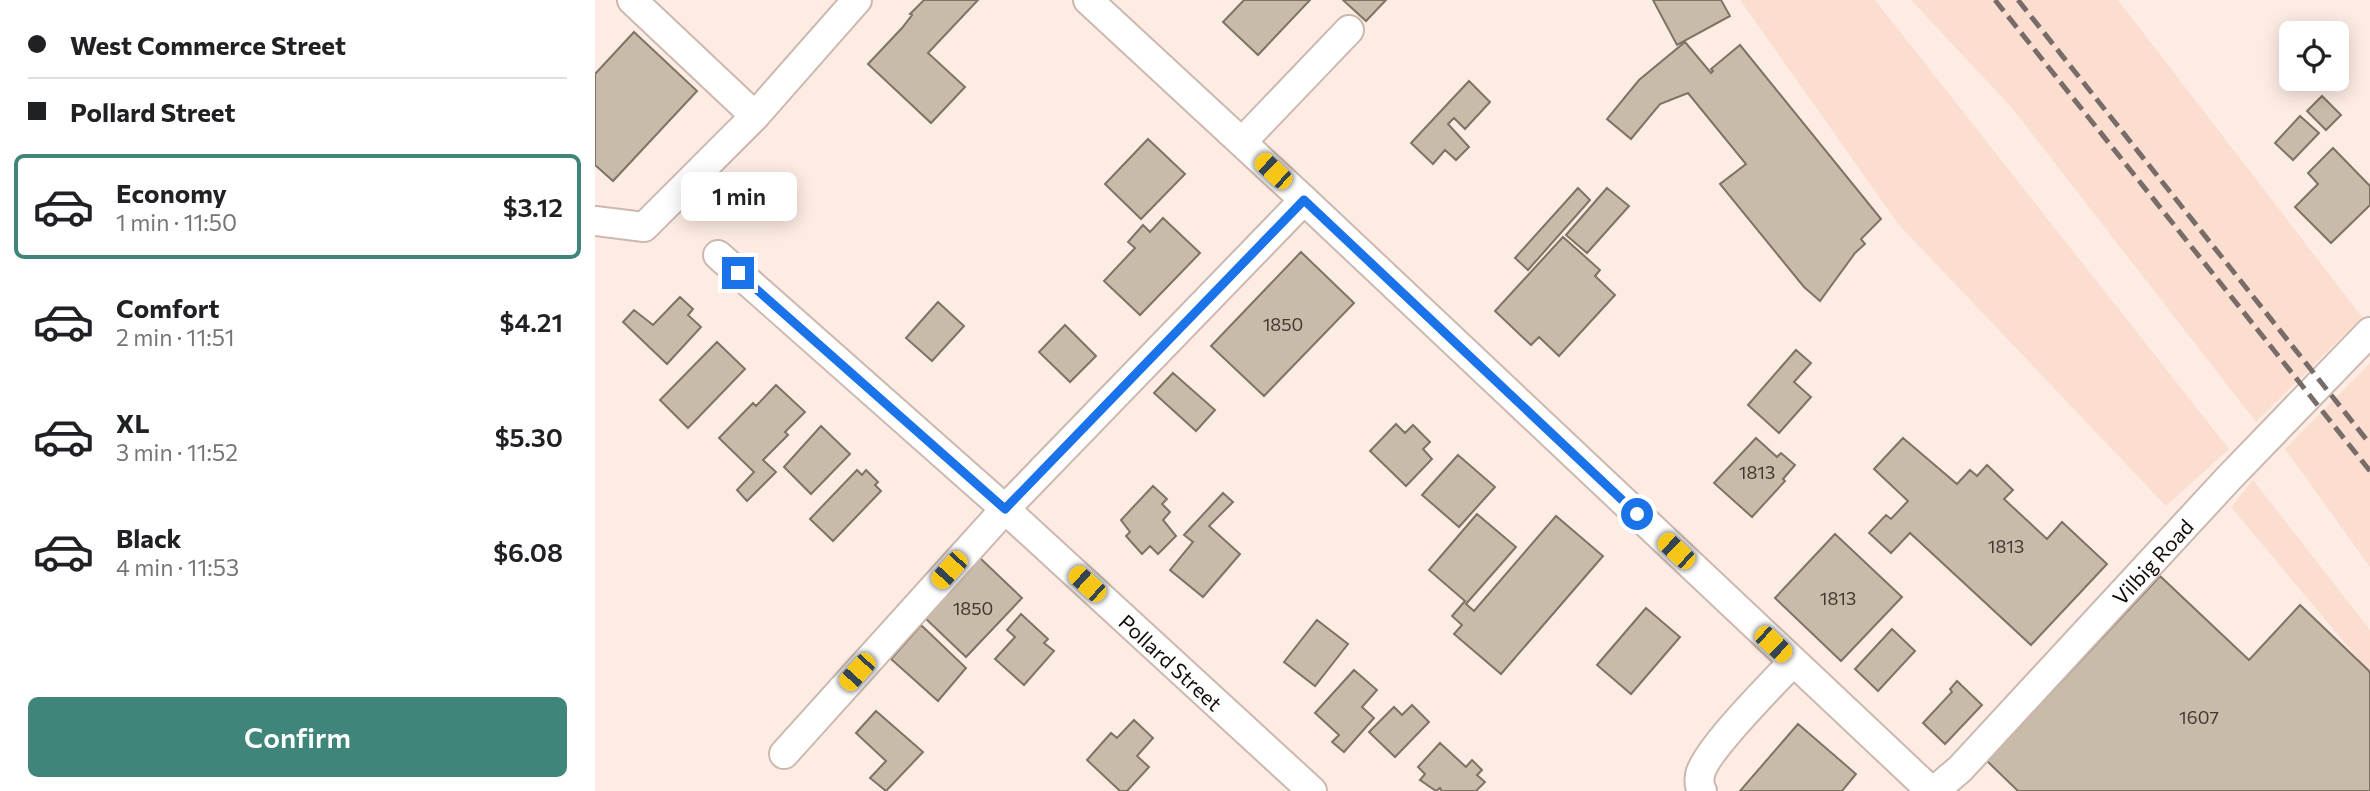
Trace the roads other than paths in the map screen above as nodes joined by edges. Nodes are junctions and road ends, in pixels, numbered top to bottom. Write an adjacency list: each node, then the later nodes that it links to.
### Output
1 (632, 0): 5 (street)
2 (857, 0): 5 (street)
3 (1088, 0): 6 (street)
4 (1349, 30): 6 (street)
5 (755, 116): 8 (street)
6 (1242, 142): 7 (street)
7 (1304, 200): 11 (street); 12 (street)
8 (595, 221)
9 (718, 255): 11 (street, Pollard Street)
10 (2370, 332): 16 (street, Vilbig Road)
11 (1005, 509): 13 (street); 14 (street, Pollard Street)
12 (1793, 662): 15 (street); 16 (street)
13 (784, 754)
14 (1312, 791)
15 (1702, 791)
16 (1933, 791)

